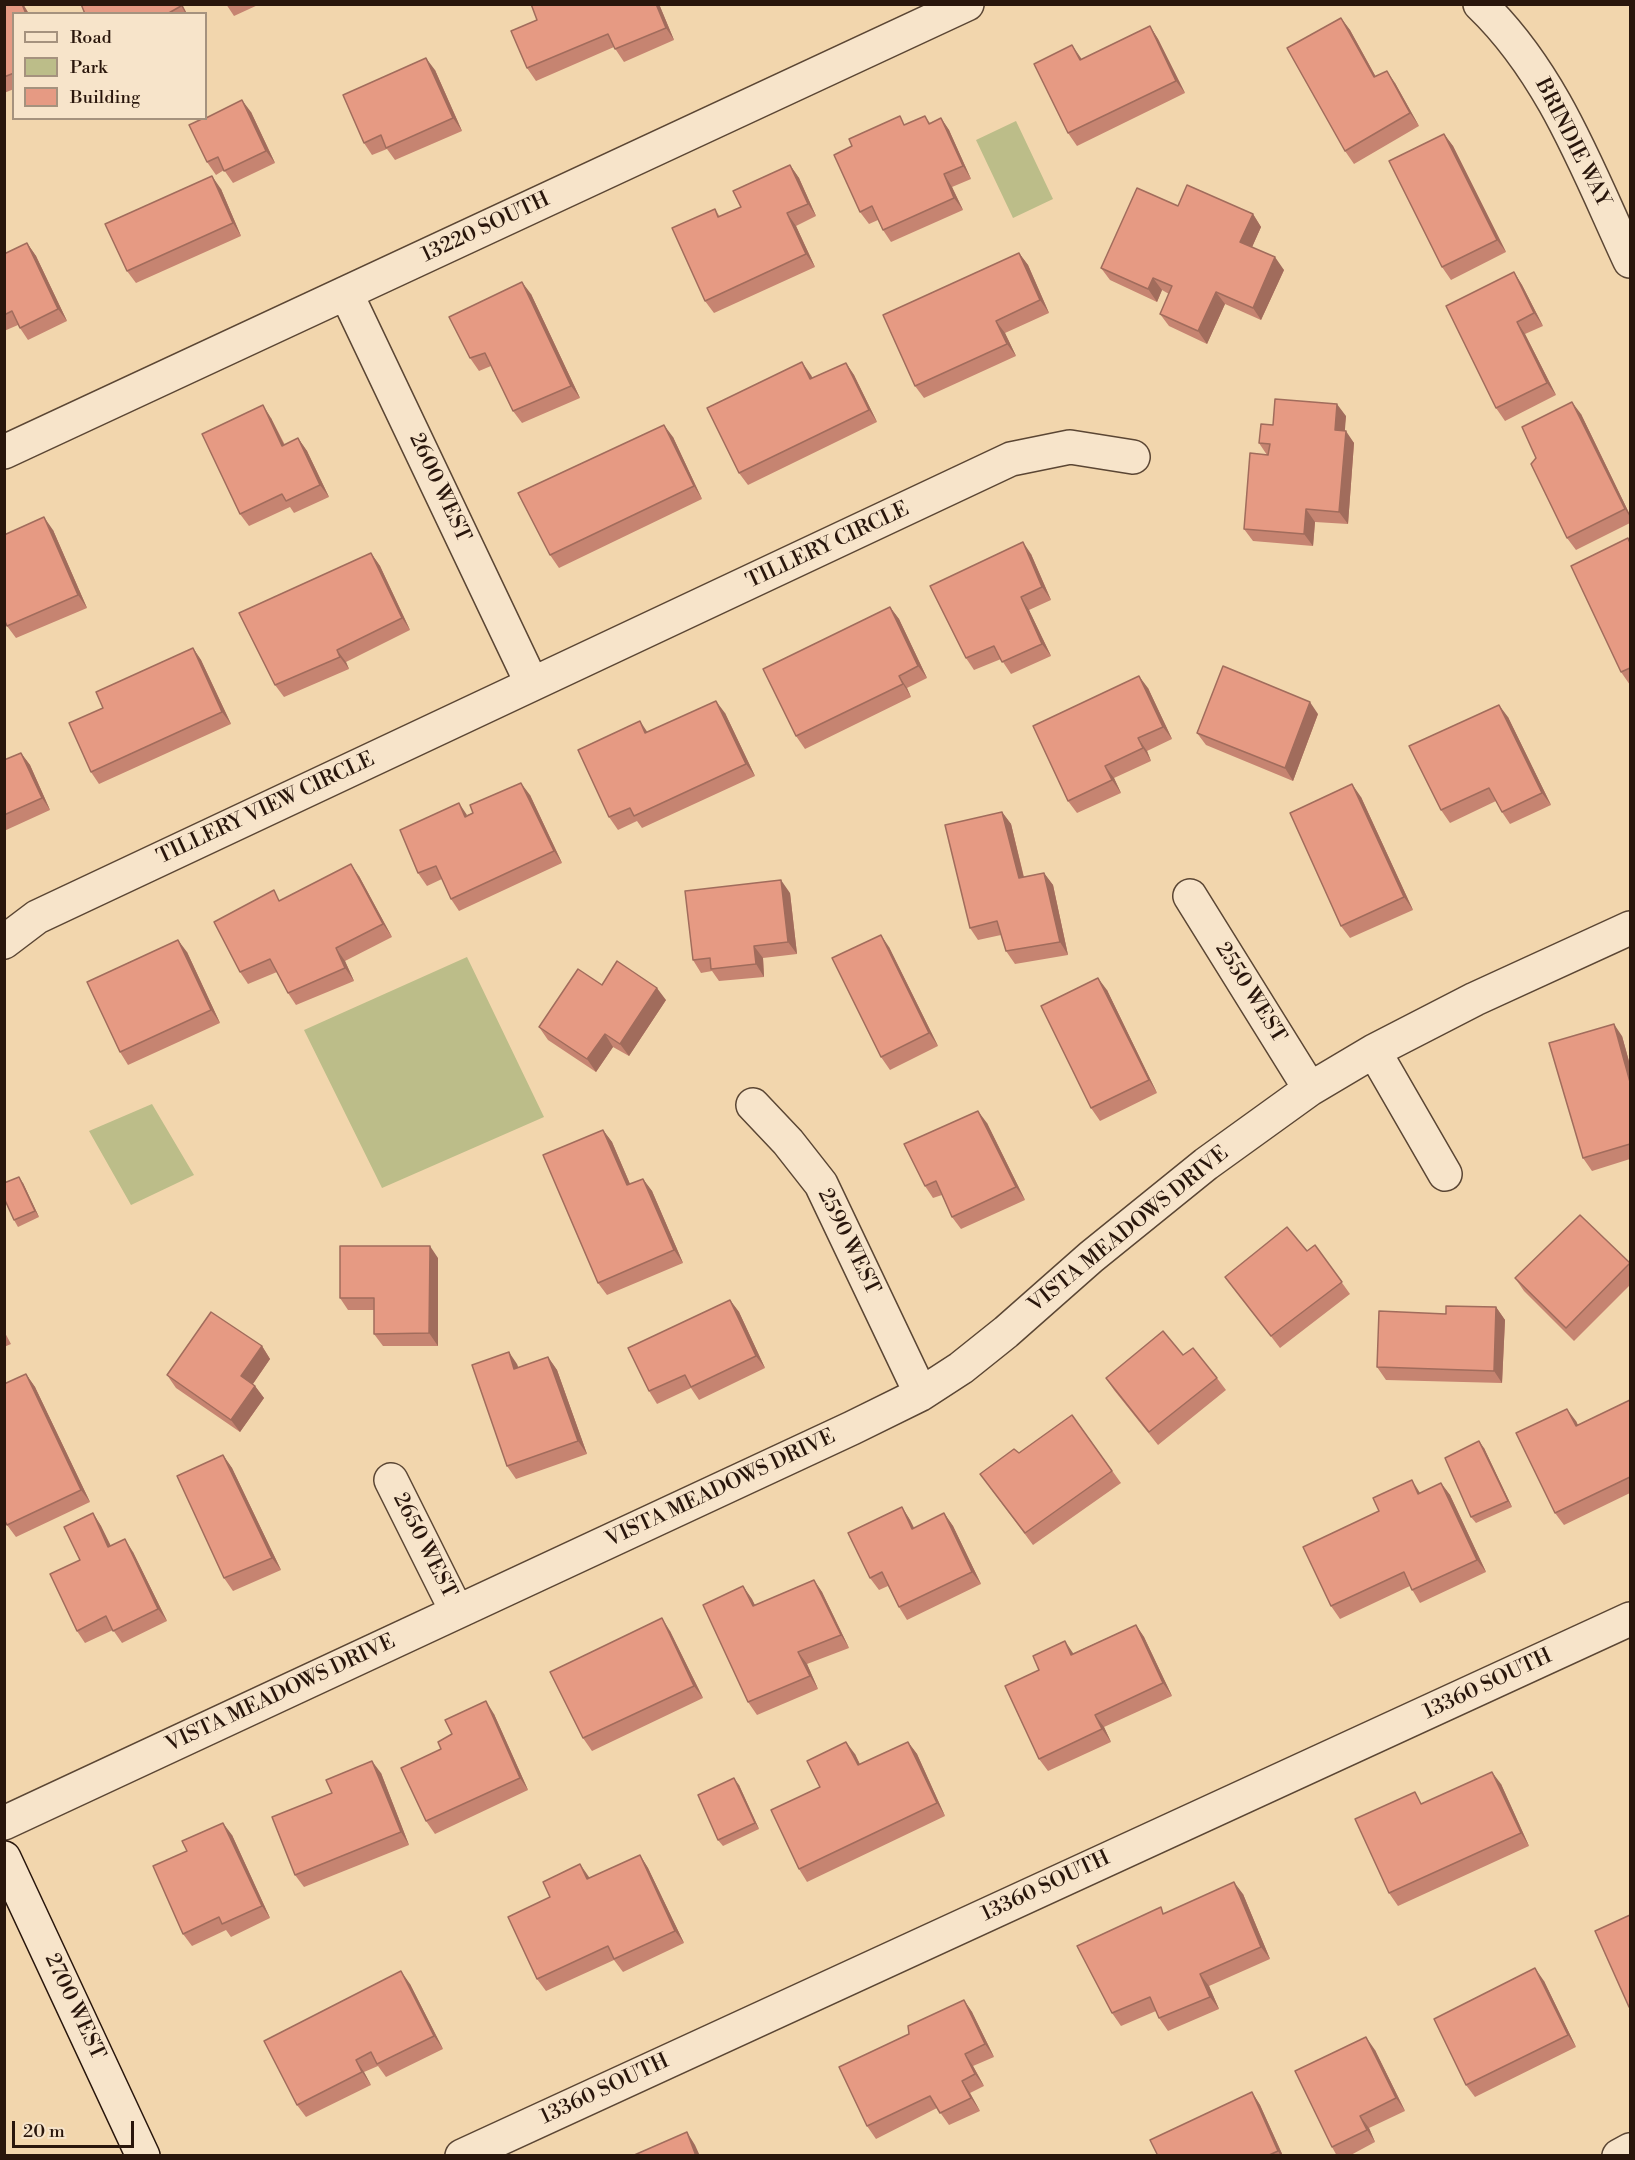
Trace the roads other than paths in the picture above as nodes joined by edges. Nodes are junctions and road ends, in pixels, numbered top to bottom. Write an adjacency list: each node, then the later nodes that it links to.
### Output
1 (967, 4): 4 (street, 13220 SOUTH)
2 (1480, 4): 3 (street, BRINDIE WAY)
3 (1630, 261)
4 (346, 293): 5 (street, 13220 SOUTH); 7 (street, 2600 WEST)
5 (4, 452)
6 (1133, 457): 7 (street, TILLERY CIRCLE)
7 (532, 684): 10 (street, TILLERY VIEW CIRCLE)
8 (1190, 896): 12 (street, 2550 WEST)
9 (1630, 928): 11 (street, VISTA MEADOWS DRIVE)
10 (4, 942)
11 (1374, 1051): 12 (street, VISTA MEADOWS DRIVE); 14 (street)
12 (1310, 1089): 15 (street, VISTA MEADOWS DRIVE)
13 (753, 1105): 15 (street, 2590 WEST)
14 (1445, 1174)
15 (921, 1394): 17 (street, VISTA MEADOWS DRIVE)
16 (391, 1480): 17 (street, 2650 WEST)
17 (457, 1612): 19 (street, VISTA MEADOWS DRIVE)
18 (1630, 1619): 23 (street, 13360 SOUTH)
19 (4, 1822)
20 (4, 1858): 22 (street, 2700 WEST)
21 (1630, 2150): 24 (street)
22 (143, 2156)
23 (462, 2156)
24 (1619, 2156)

